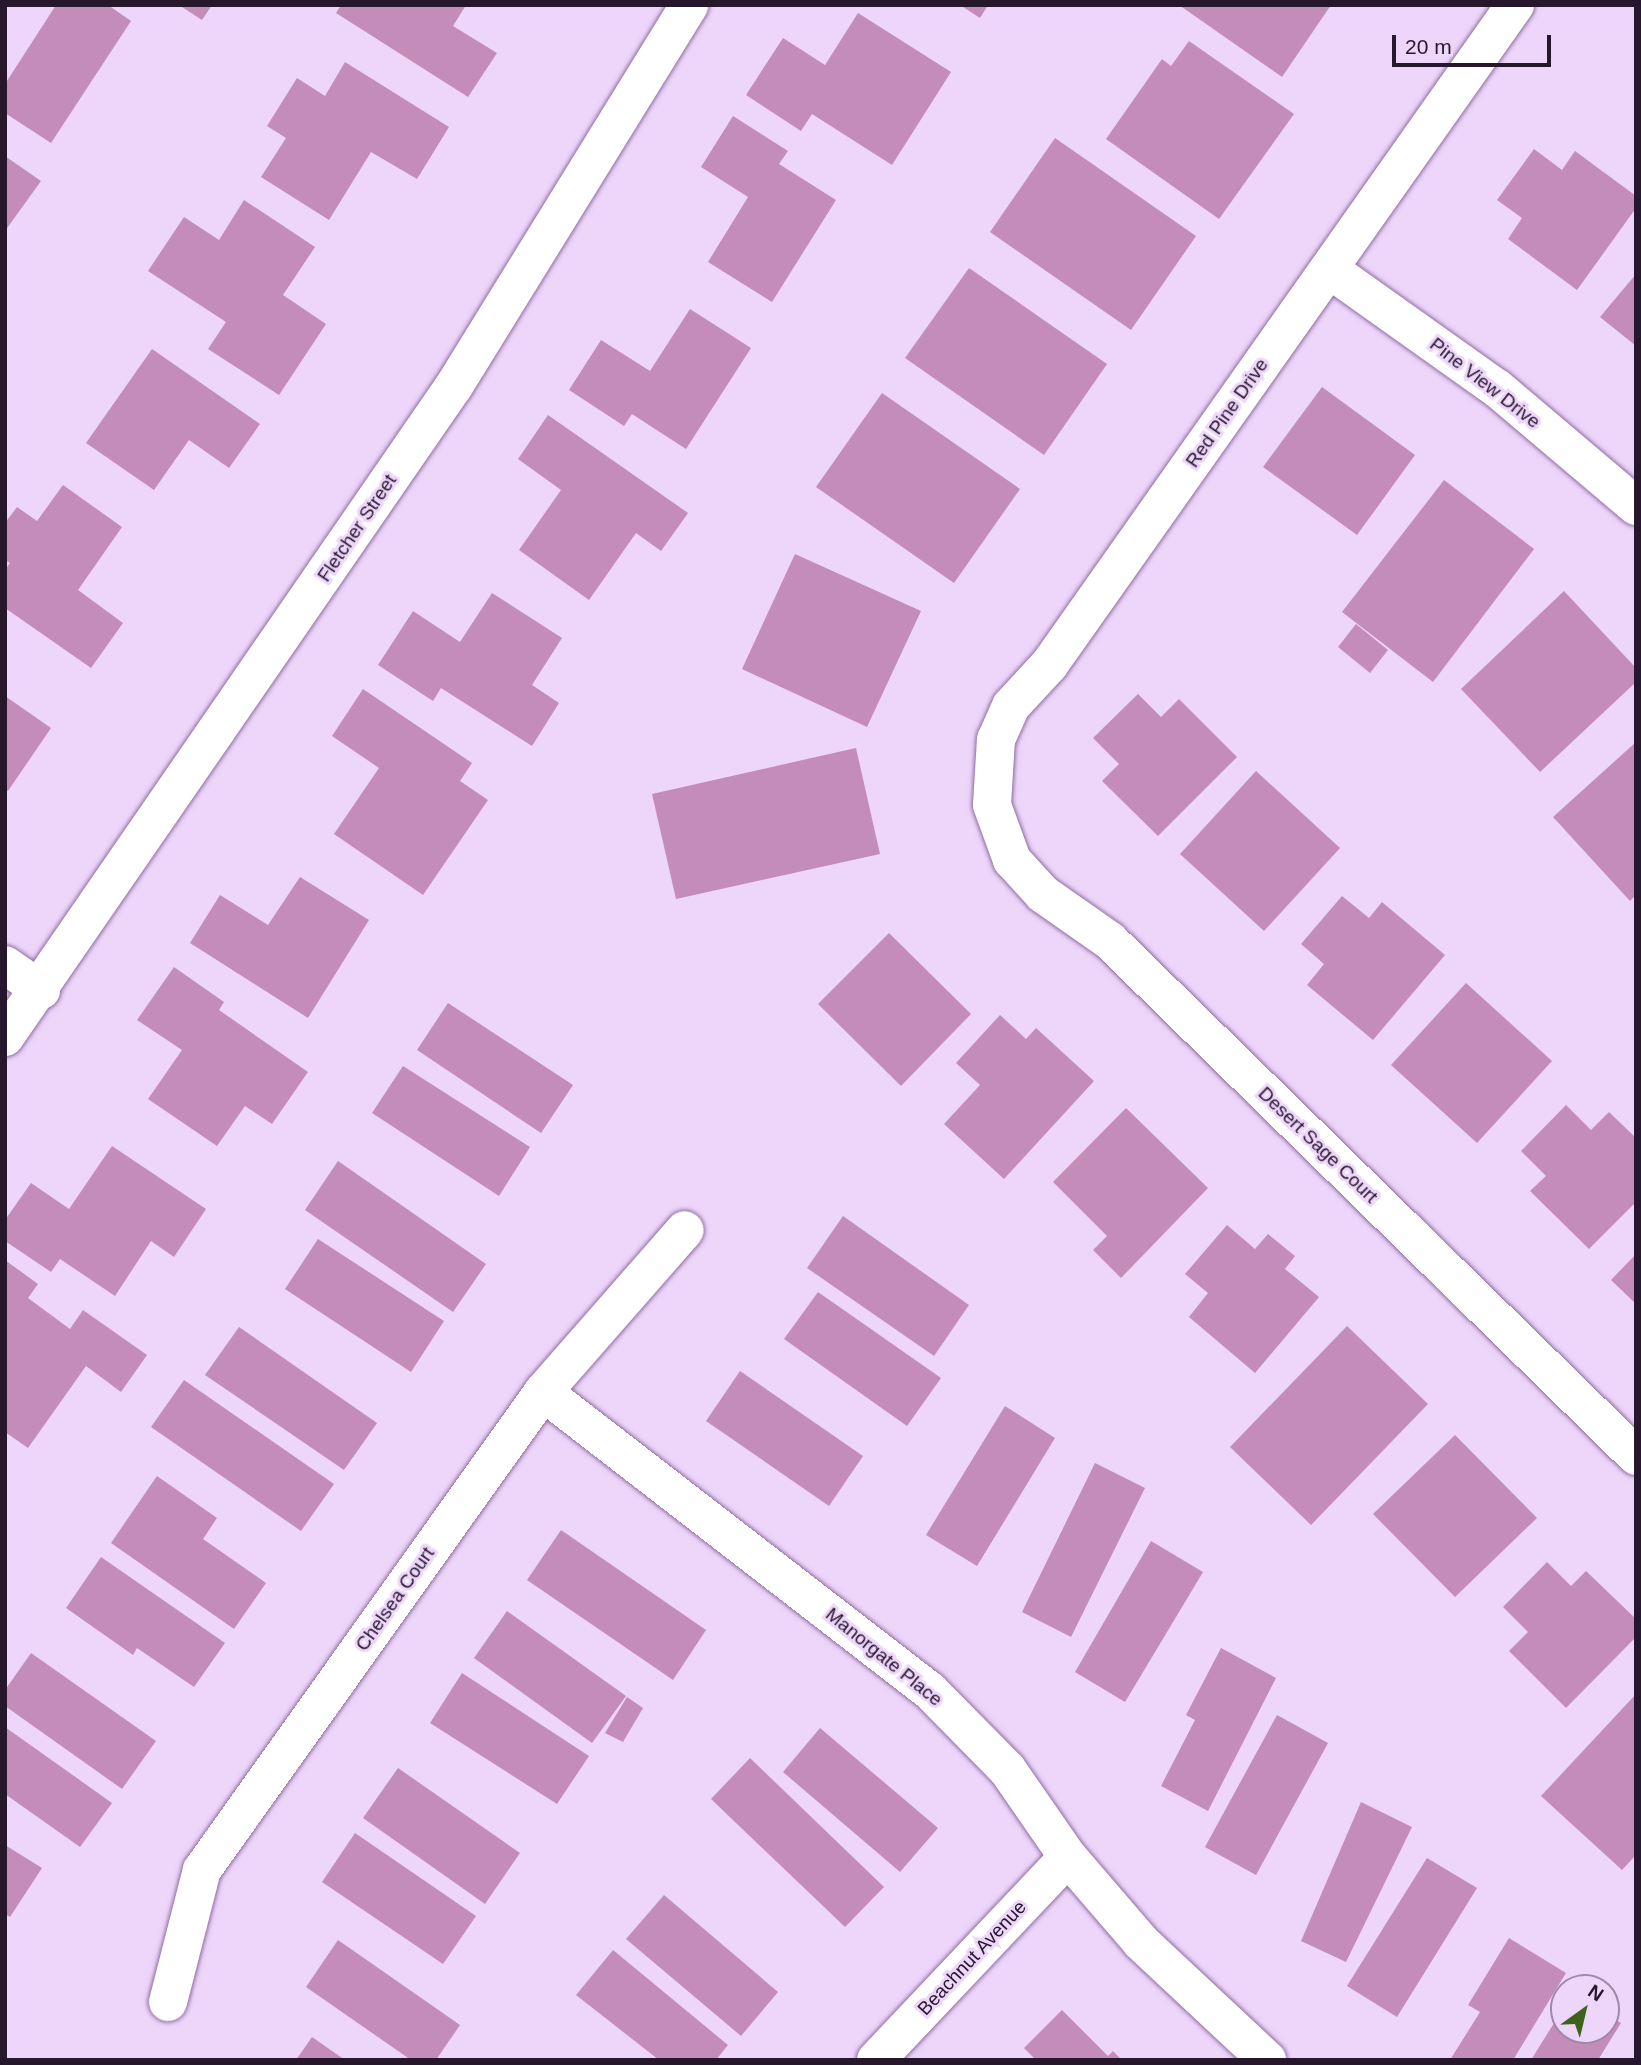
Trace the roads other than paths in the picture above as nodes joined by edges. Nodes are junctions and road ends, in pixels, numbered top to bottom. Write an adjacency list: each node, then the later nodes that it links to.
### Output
1 (689, 5): 7 (street, Fletcher Street)
2 (1515, 5): 3 (street, Red Pine Drive)
3 (1329, 268): 4 (street, Pine View Drive); 5 (street, Red Pine Drive)
4 (1636, 506)
5 (1002, 837): 11 (street, Desert Sage Court)
6 (5, 965): 7 (street)
7 (41, 990): 8 (street, Fletcher Street)
8 (5, 1037)
9 (685, 1230): 10 (street, Chelsea Court)
10 (543, 1392): 12 (street, Manorgate Place); 13 (street, Chelsea Court)
11 (1636, 1456)
12 (1068, 1857): 14 (street, Beachnut Avenue); 15 (street, Manorgate Place)
13 (168, 2002)
14 (876, 2060)
15 (1267, 2060)

